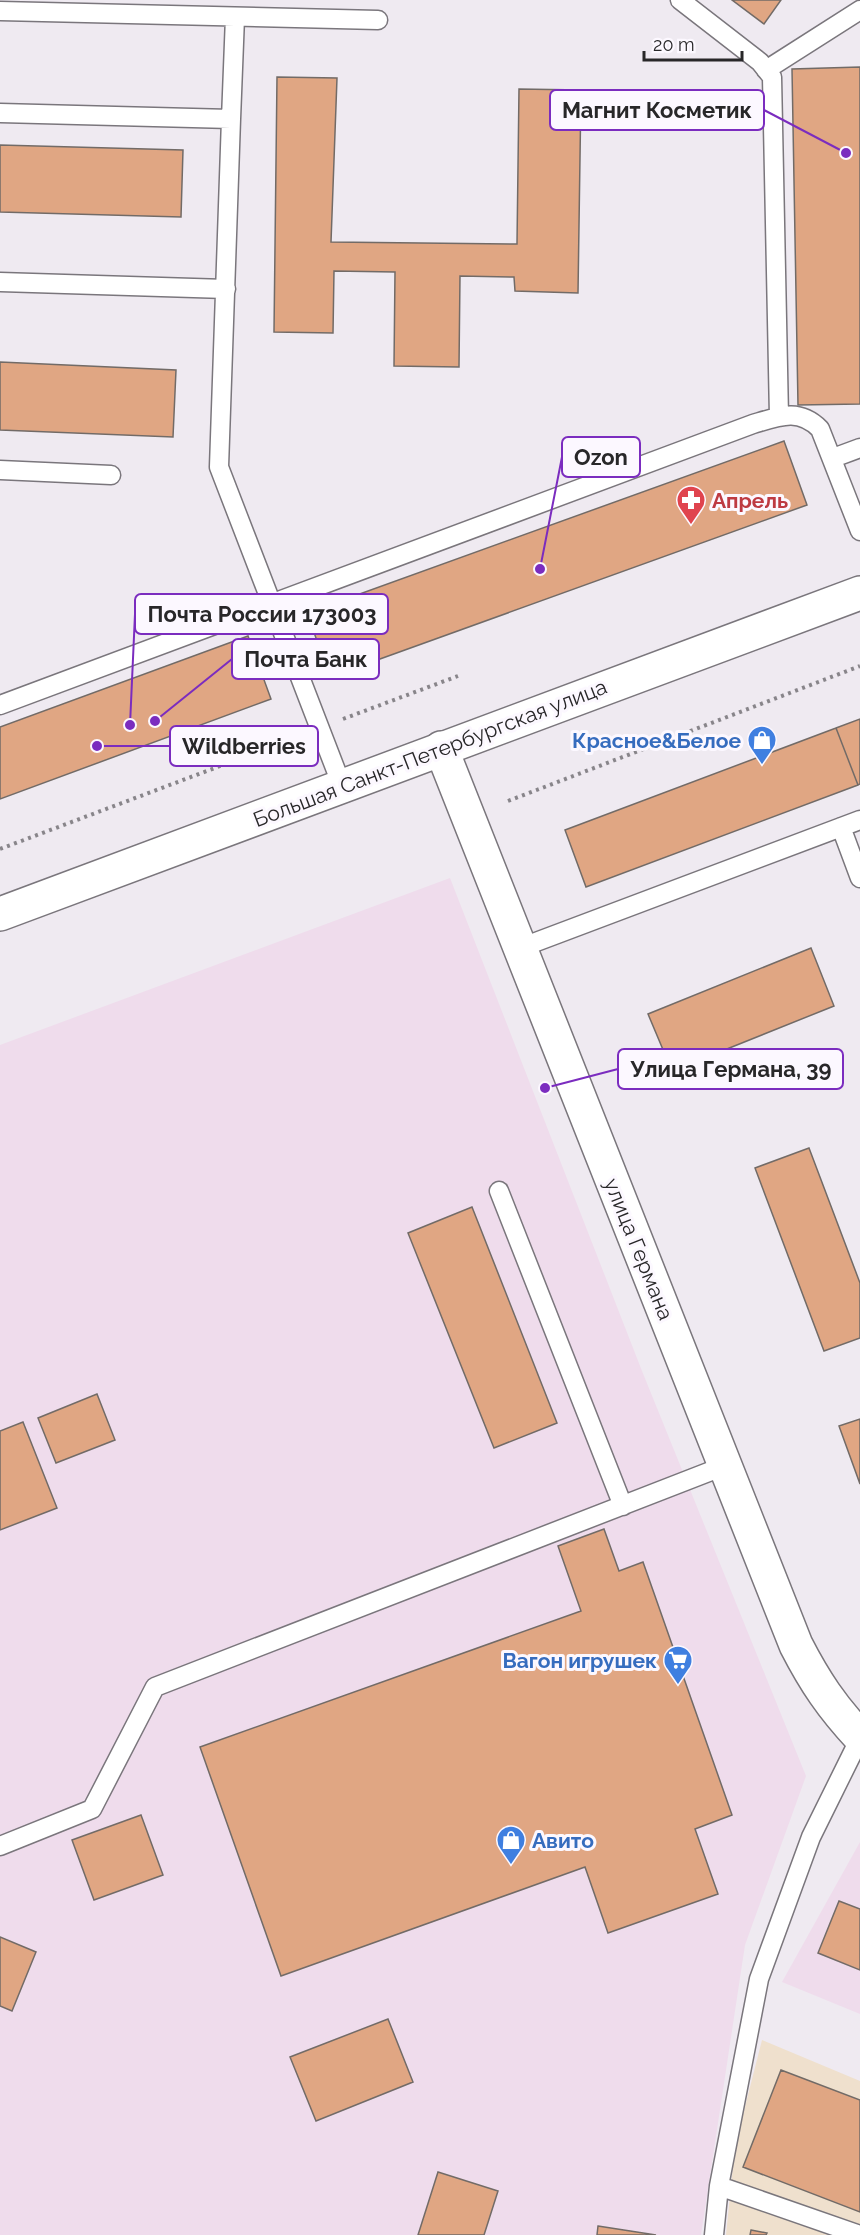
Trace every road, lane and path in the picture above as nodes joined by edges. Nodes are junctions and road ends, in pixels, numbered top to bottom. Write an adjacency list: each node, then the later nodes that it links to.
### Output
1 (680, 0): 6 (lane)
2 (860, 10): 6 (lane)
3 (0, 11): 4 (lane)
4 (235, 17): 5 (lane); 8 (lane)
5 (378, 20)
6 (766, 70): 11 (lane)
7 (0, 112): 8 (lane)
8 (231, 119): 10 (lane)
9 (0, 282): 10 (lane)
10 (226, 289): 18 (lane)
11 (779, 417): 13 (lane); 18 (lane)
12 (860, 448): 13 (lane)
13 (833, 458): 16 (lane)
14 (0, 470): 15 (lane)
15 (111, 475)
16 (860, 531)
17 (860, 593): 23 (main road, Большая Санкт-Петербургская улица)
18 (270, 603): 21 (lane); 22 (lane)
19 (860, 666): 25 (path)
20 (458, 676): 22 (path)
21 (0, 705)
22 (319, 728): 24 (lane); 28 (path)
23 (441, 748): 24 (main road, Большая Санкт-Петербургская улица); 31 (main road, улица Германа)
24 (342, 786): 30 (main road, Большая Санкт-Петербургская улица)
25 (508, 801)
26 (860, 820): 27 (lane)
27 (841, 827): 29 (lane); 31 (lane)
28 (0, 849)
29 (860, 878)
30 (0, 914)
31 (520, 948): 33 (main road, улица Германа)
32 (500, 1191): 34 (lane)
33 (724, 1466): 34 (lane); 35 (main road, улица Германа)
34 (623, 1506): 36 (lane)
35 (860, 1738): 37 (lane)
36 (0, 1846)
37 (720, 2186): 38 (lane); 39 (lane)
38 (714, 2235)
39 (860, 2235)

